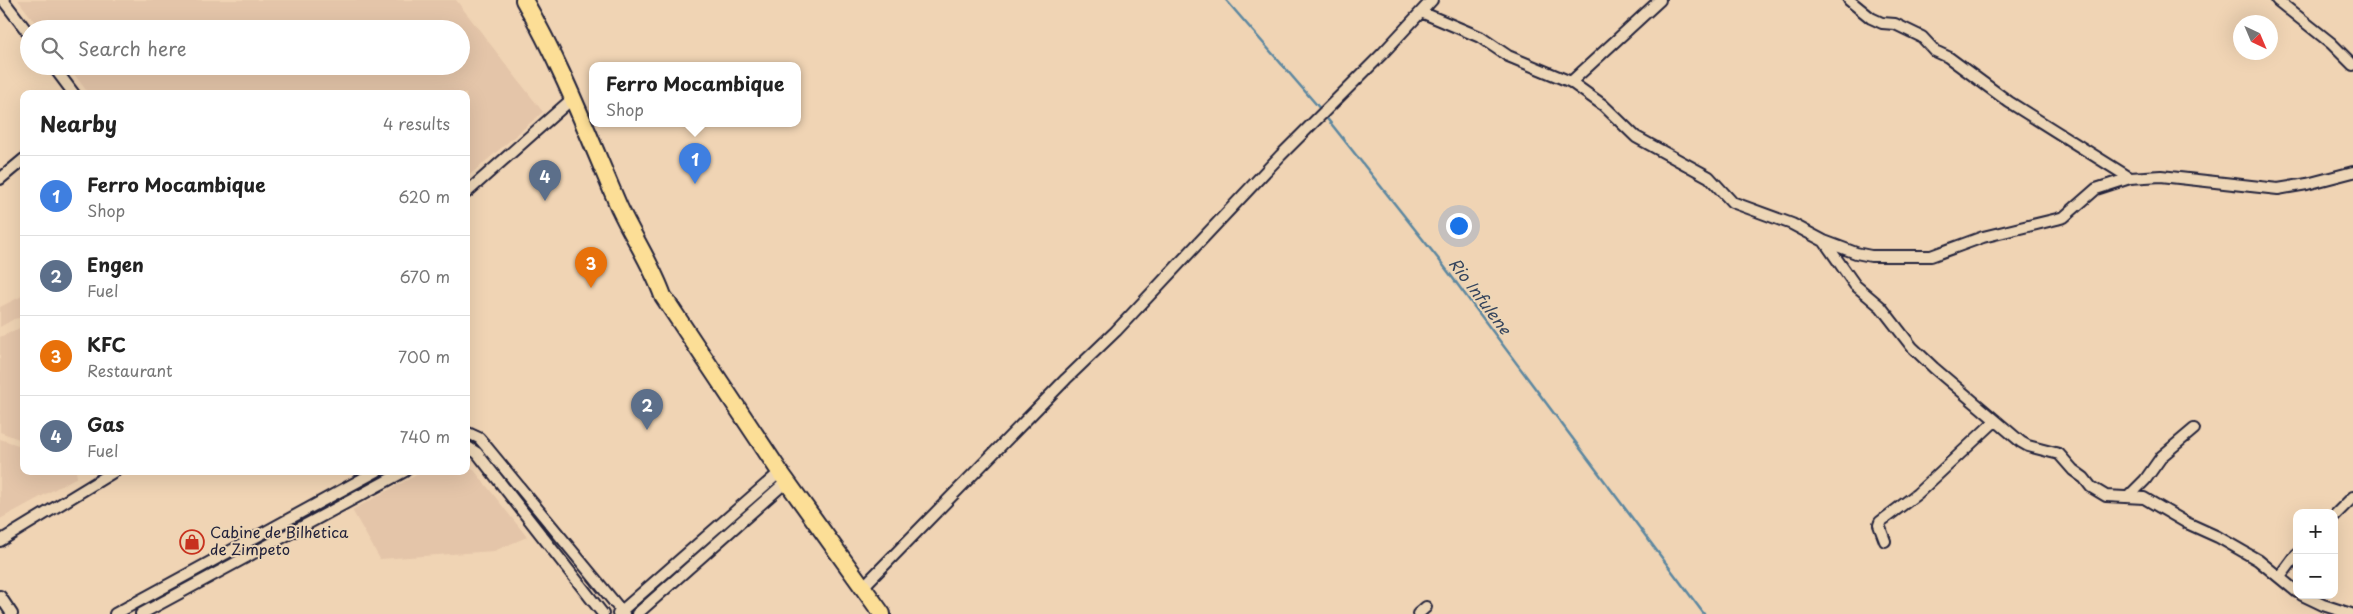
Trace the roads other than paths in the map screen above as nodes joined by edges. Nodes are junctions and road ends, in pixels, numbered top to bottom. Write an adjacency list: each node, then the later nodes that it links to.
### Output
1 (3, 0): 8 (street)
2 (524, 0): 13 (highway)
3 (1432, 0): 7 (street)
4 (1660, 0): 11 (street)
5 (1849, 0): 17 (street)
6 (2276, 0): 9 (street)
7 (1421, 12): 11 (street); 35 (street)
8 (20, 22)
9 (2353, 65)
10 (60, 75): 12 (street)
11 (1571, 82): 19 (street)
12 (71, 90)
13 (574, 98): 18 (street); 27 (highway)
14 (20, 162): 16 (street)
15 (2353, 172): 17 (street)
16 (0, 178)
17 (2130, 178): 19 (street)
18 (470, 189)
19 (1824, 241): 20 (street)
20 (1996, 421): 28 (street); 32 (street)
21 (2194, 429): 28 (street)
22 (470, 434): 40 (street)
23 (470, 449): 43 (street)
24 (108, 475): 31 (street)
25 (371, 475): 41 (street)
26 (398, 475): 42 (street)
27 (784, 476): 35 (highway); 40 (street); 44 (street)
28 (2128, 497): 34 (street)
29 (2353, 497): 30 (street)
30 (2338, 512)
31 (0, 541)
32 (1885, 541)
33 (2293, 559): 34 (street)
34 (2280, 577): 36 (street)
35 (862, 588): 45 (highway)
36 (2293, 589)
37 (0, 596): 39 (street)
38 (2310, 599): 46 (street)
39 (7, 612)
40 (621, 613)
41 (115, 614)
42 (141, 614)
43 (603, 614)
44 (637, 614)
45 (882, 614)
46 (2350, 614)

